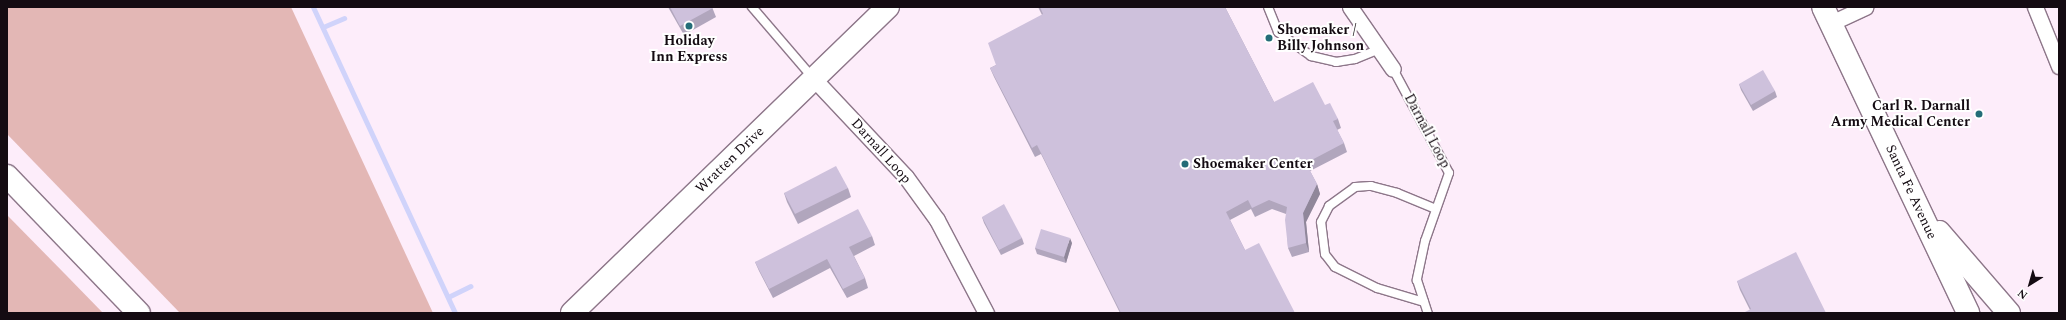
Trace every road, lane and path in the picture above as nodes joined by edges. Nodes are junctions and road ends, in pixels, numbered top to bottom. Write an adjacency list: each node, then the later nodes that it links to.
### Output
1 (752, 7): 11 (lane, Darnall Loop)
2 (888, 7): 11 (street, Wratten Drive)
3 (1268, 7): 8 (lane)
4 (1350, 7): 8 (street, Darnall Loop)
5 (1866, 7): 7 (street)
6 (2035, 7): 9 (street)
7 (1827, 15): 13 (street, Santa Fe Avenue)
8 (1380, 49): 10 (street, Darnall Loop)
9 (2059, 66)
10 (1393, 68): 14 (lane, Darnall Loop)
11 (814, 79): 17 (street, Wratten Drive); 18 (street, Darnall Loop)
12 (7, 176): 16 (street)
13 (1918, 204): 20 (street, Santa Fe Avenue); 21 (street)
14 (1436, 208): 15 (lane, Darnall Loop); 15 (lane)
15 (1424, 302): 19 (lane, Darnall Loop)
16 (139, 313)
17 (572, 313)
18 (986, 313)
19 (1428, 313)
20 (1968, 313)
21 (2009, 313)

